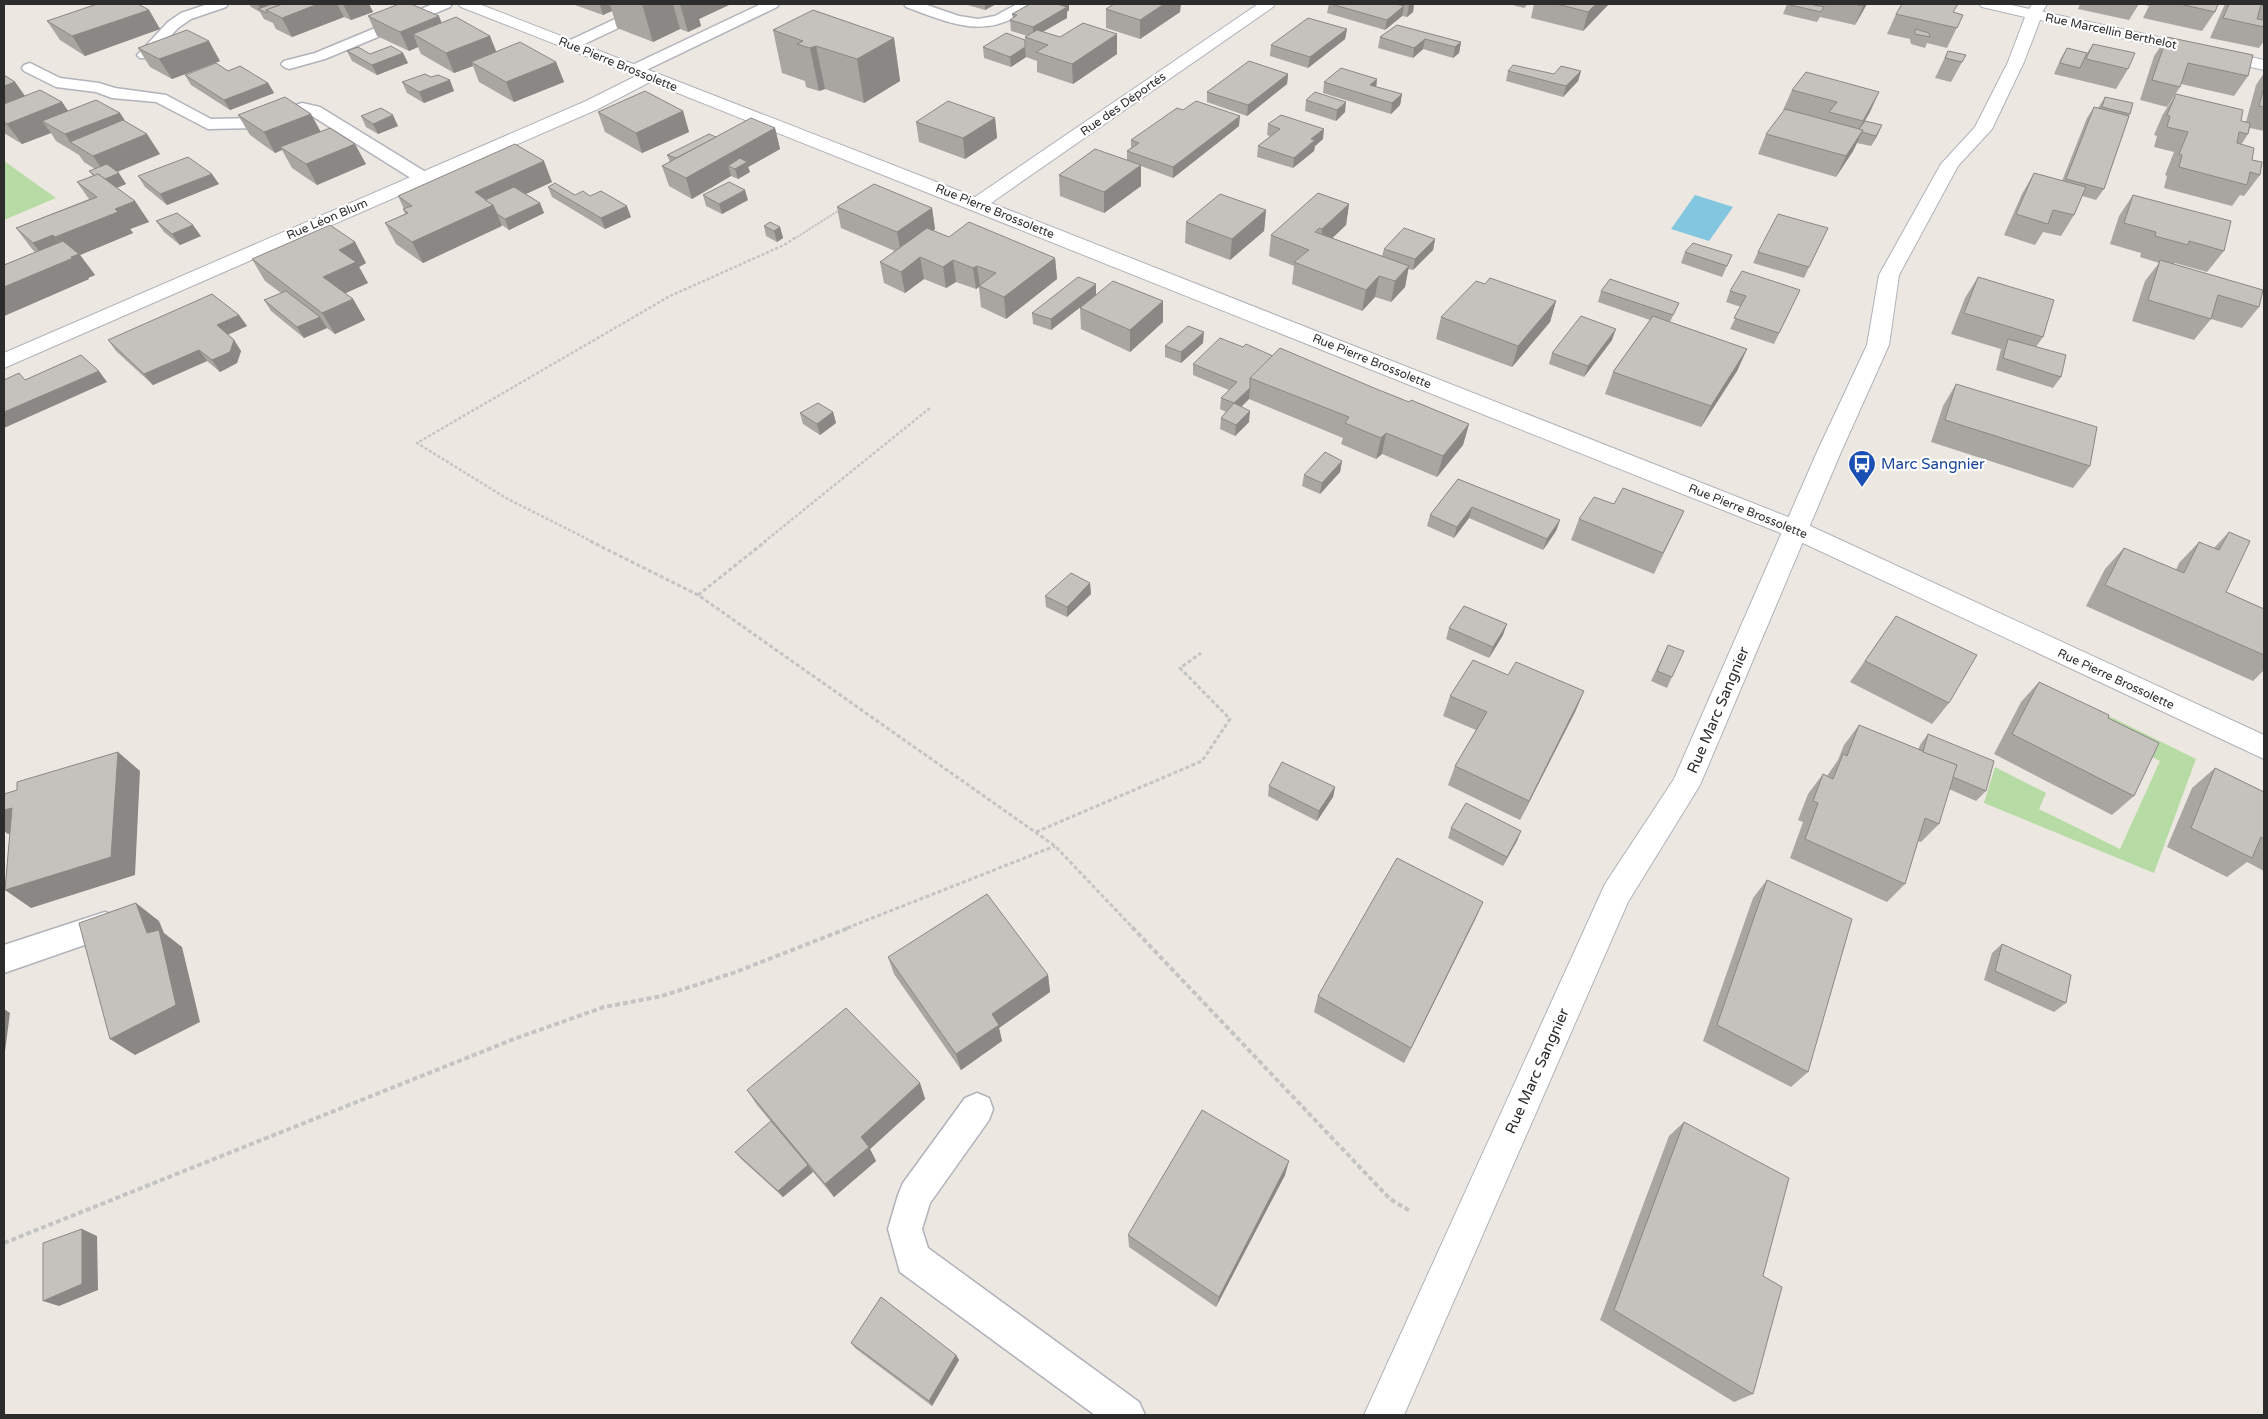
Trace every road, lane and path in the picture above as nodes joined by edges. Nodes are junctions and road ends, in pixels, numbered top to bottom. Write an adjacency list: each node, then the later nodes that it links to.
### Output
1 (220, 4): 12 (lane)
2 (445, 4): 13 (lane)
3 (466, 4): 11 (street, Rue Pierre Brossolette)
4 (658, 4): 11 (lane)
5 (772, 4): 16 (lane)
6 (911, 4): 7 (lane)
7 (1027, 4)
8 (1268, 4): 18 (street, Rue des Déportés)
9 (1987, 4): 10 (street, Rue Marcellin Berthelot)
10 (2036, 9): 14 (street, Rue Marcellin Berthelot); 22 (street, Rue Marc Sangnier)
11 (571, 45): 16 (street, Rue Pierre Brossolette)
12 (145, 55)
13 (289, 64)
14 (2264, 65)
15 (30, 68): 17 (lane)
16 (641, 73): 17 (street, Rue Léon Blum); 18 (street, Rue Pierre Brossolette)
17 (423, 178): 20 (street, Rue Léon Blum)
18 (978, 204): 22 (street, Rue Pierre Brossolette)
19 (847, 205): 23 (path)
20 (4, 361)
21 (930, 408): 23 (path)
22 (1797, 530): 25 (street, Rue Pierre Brossolette); 34 (street, Rue Marc Sangnier)
23 (698, 595): 26 (path)
24 (1201, 653): 26 (path)
25 (2264, 748)
26 (1036, 832): 27 (path)
27 (1055, 846): 31 (path); 32 (path)
28 (105, 925): 29 (lane)
29 (4, 960)
30 (977, 1109): 33 (lane)
31 (1410, 1212)
32 (4, 1243)
33 (1126, 1415)
34 (1384, 1415)

